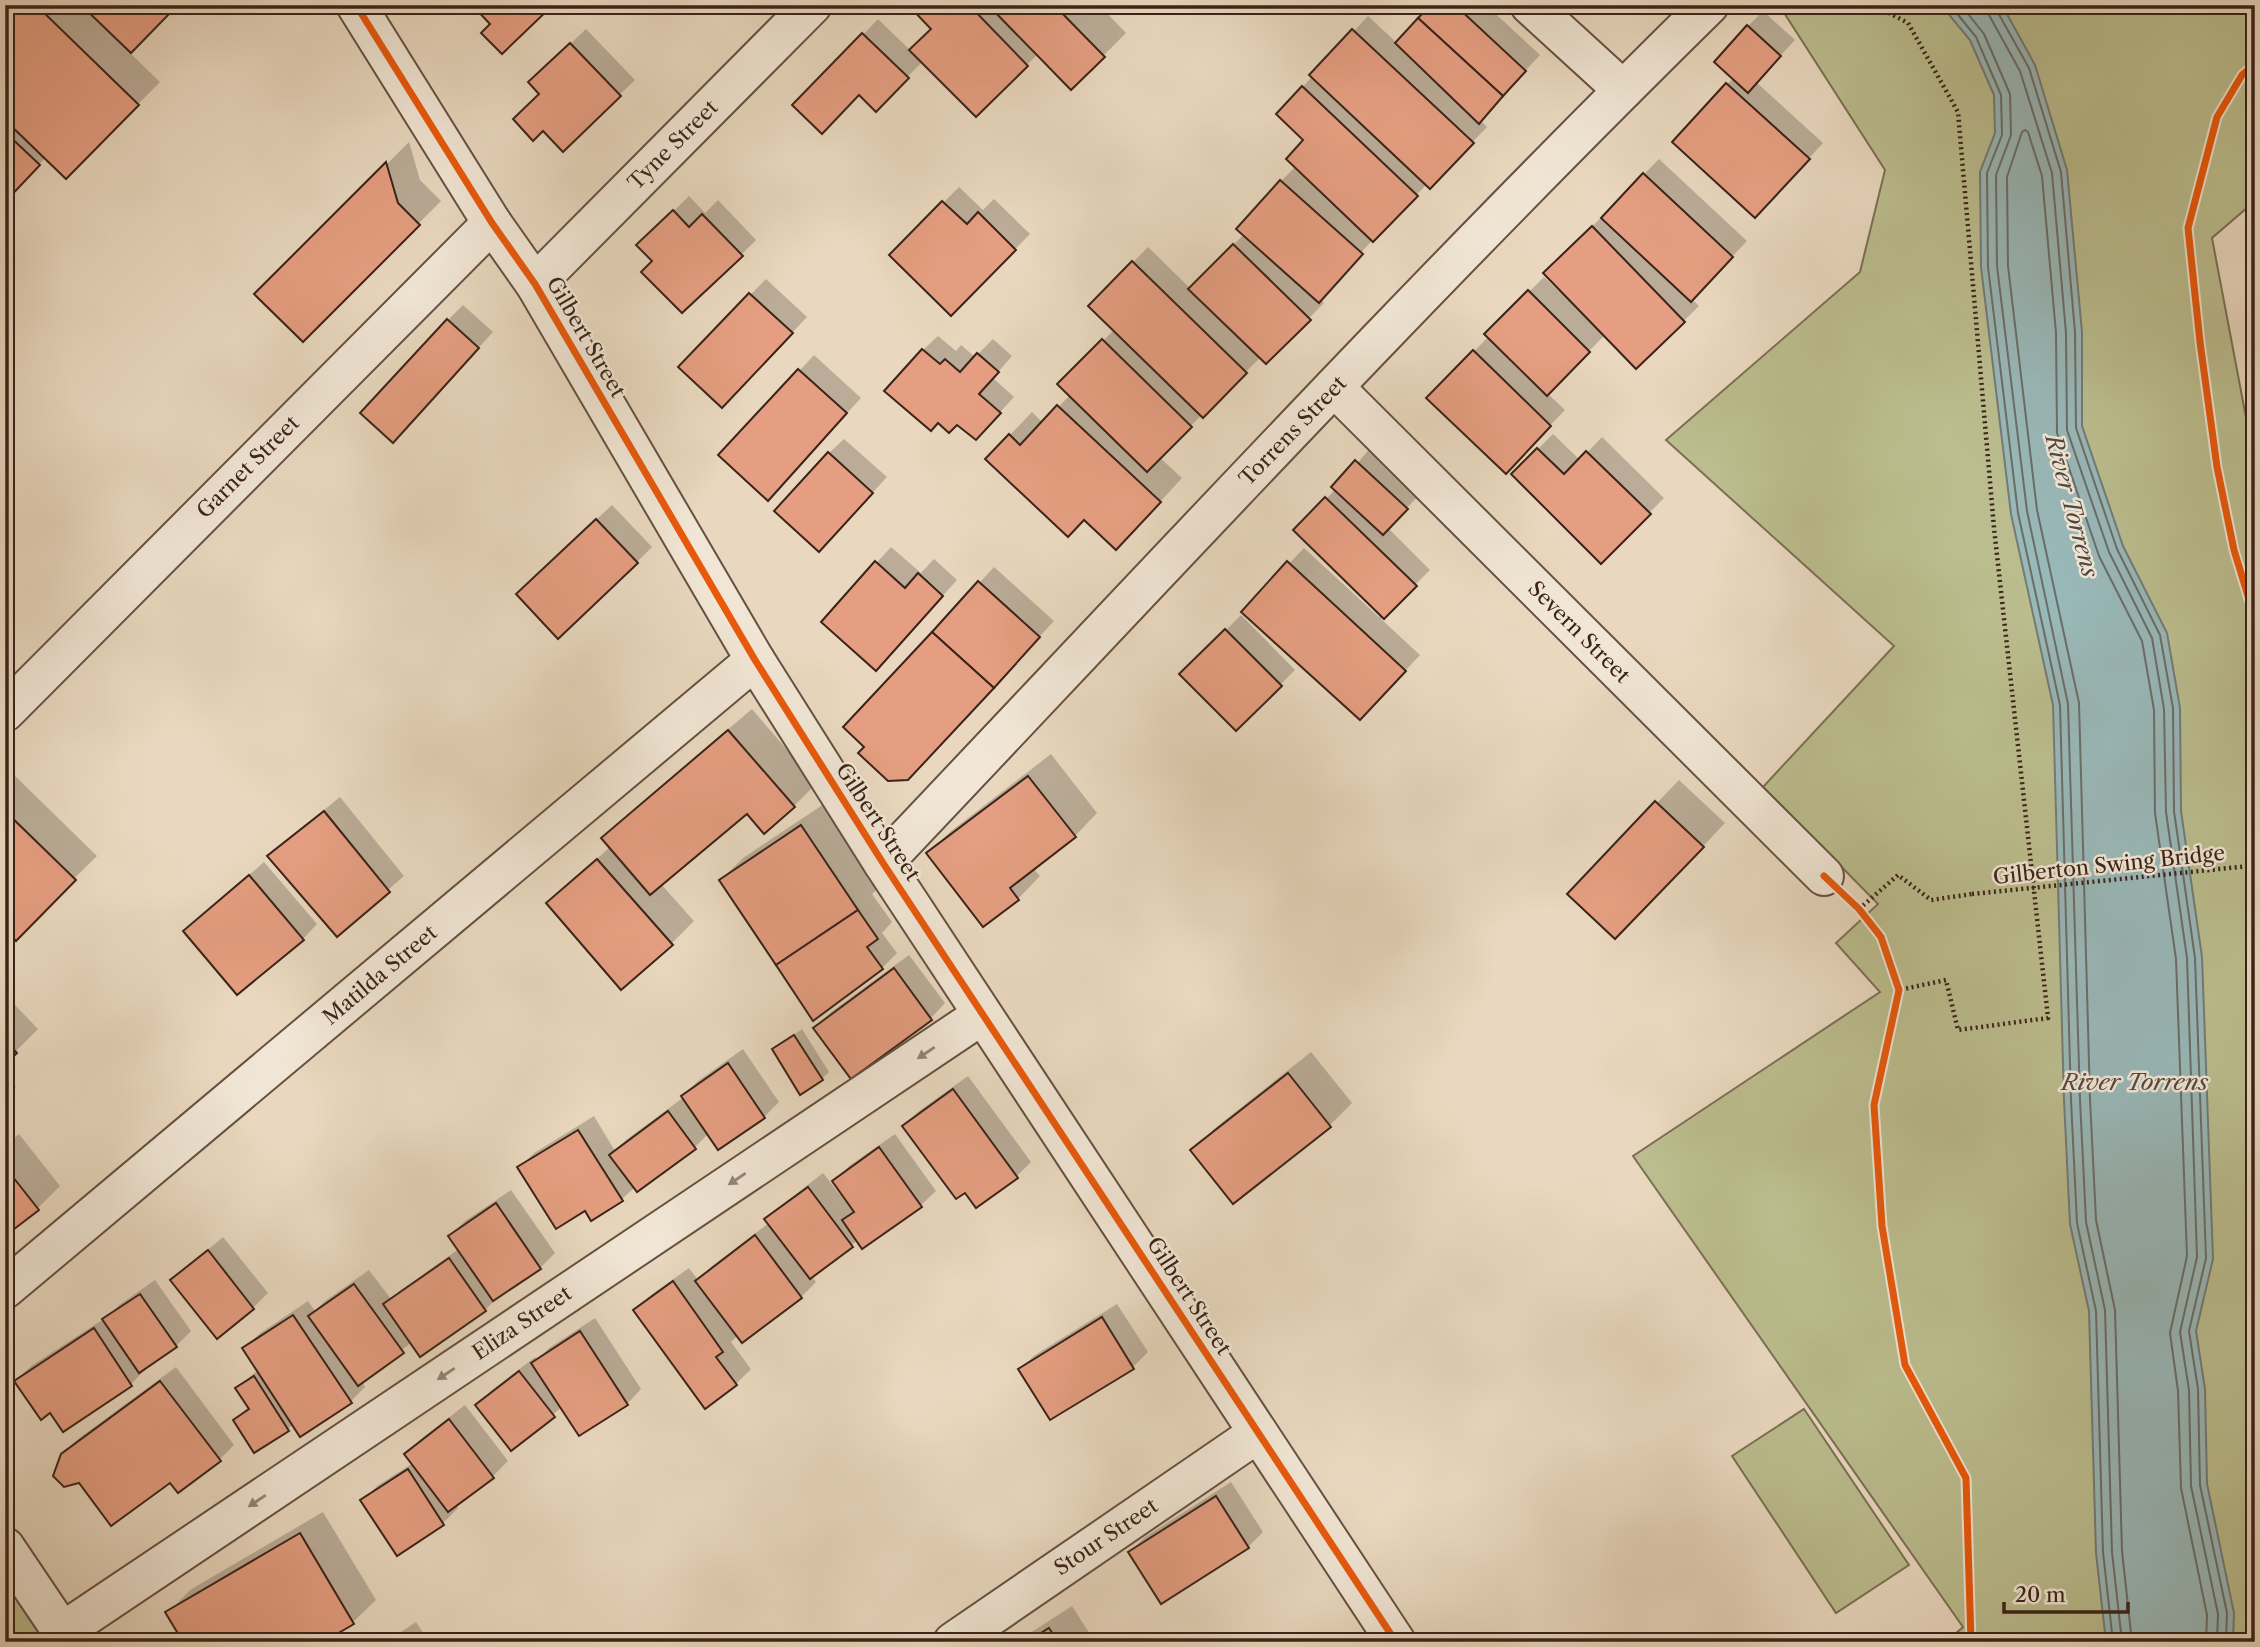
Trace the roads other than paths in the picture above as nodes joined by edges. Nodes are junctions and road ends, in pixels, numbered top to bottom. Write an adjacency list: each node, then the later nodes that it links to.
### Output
1 (356, 5): 6 (street, Gilbert Street)
2 (812, 5): 7 (street, Tyne Street)
3 (1530, 5): 5 (street)
4 (1709, 5): 5 (street, Torrens Street)
5 (1623, 90): 8 (street, Torrens Street)
6 (492, 223): 7 (street, Gilbert Street); 10 (street, Garnet Street)
7 (536, 284): 9 (street, Gilbert Street)
8 (1334, 387): 11 (street, Torrens Street); 12 (street, Severn Street)
9 (755, 660): 11 (street, Gilbert Street); 14 (street, Matilda Street)
10 (5, 712)
11 (883, 863): 13 (street, Gilbert Street)
12 (1824, 876)
13 (982, 1015): 15 (street, Gilbert Street); 17 (street, Eliza Street, one-way to 17)
14 (5, 1289)
15 (1258, 1433): 18 (street, Stour Street); 19 (street, Gilbert Street)
16 (5, 1547): 17 (street)
17 (65, 1637)
18 (953, 1642)
19 (1396, 1642)

